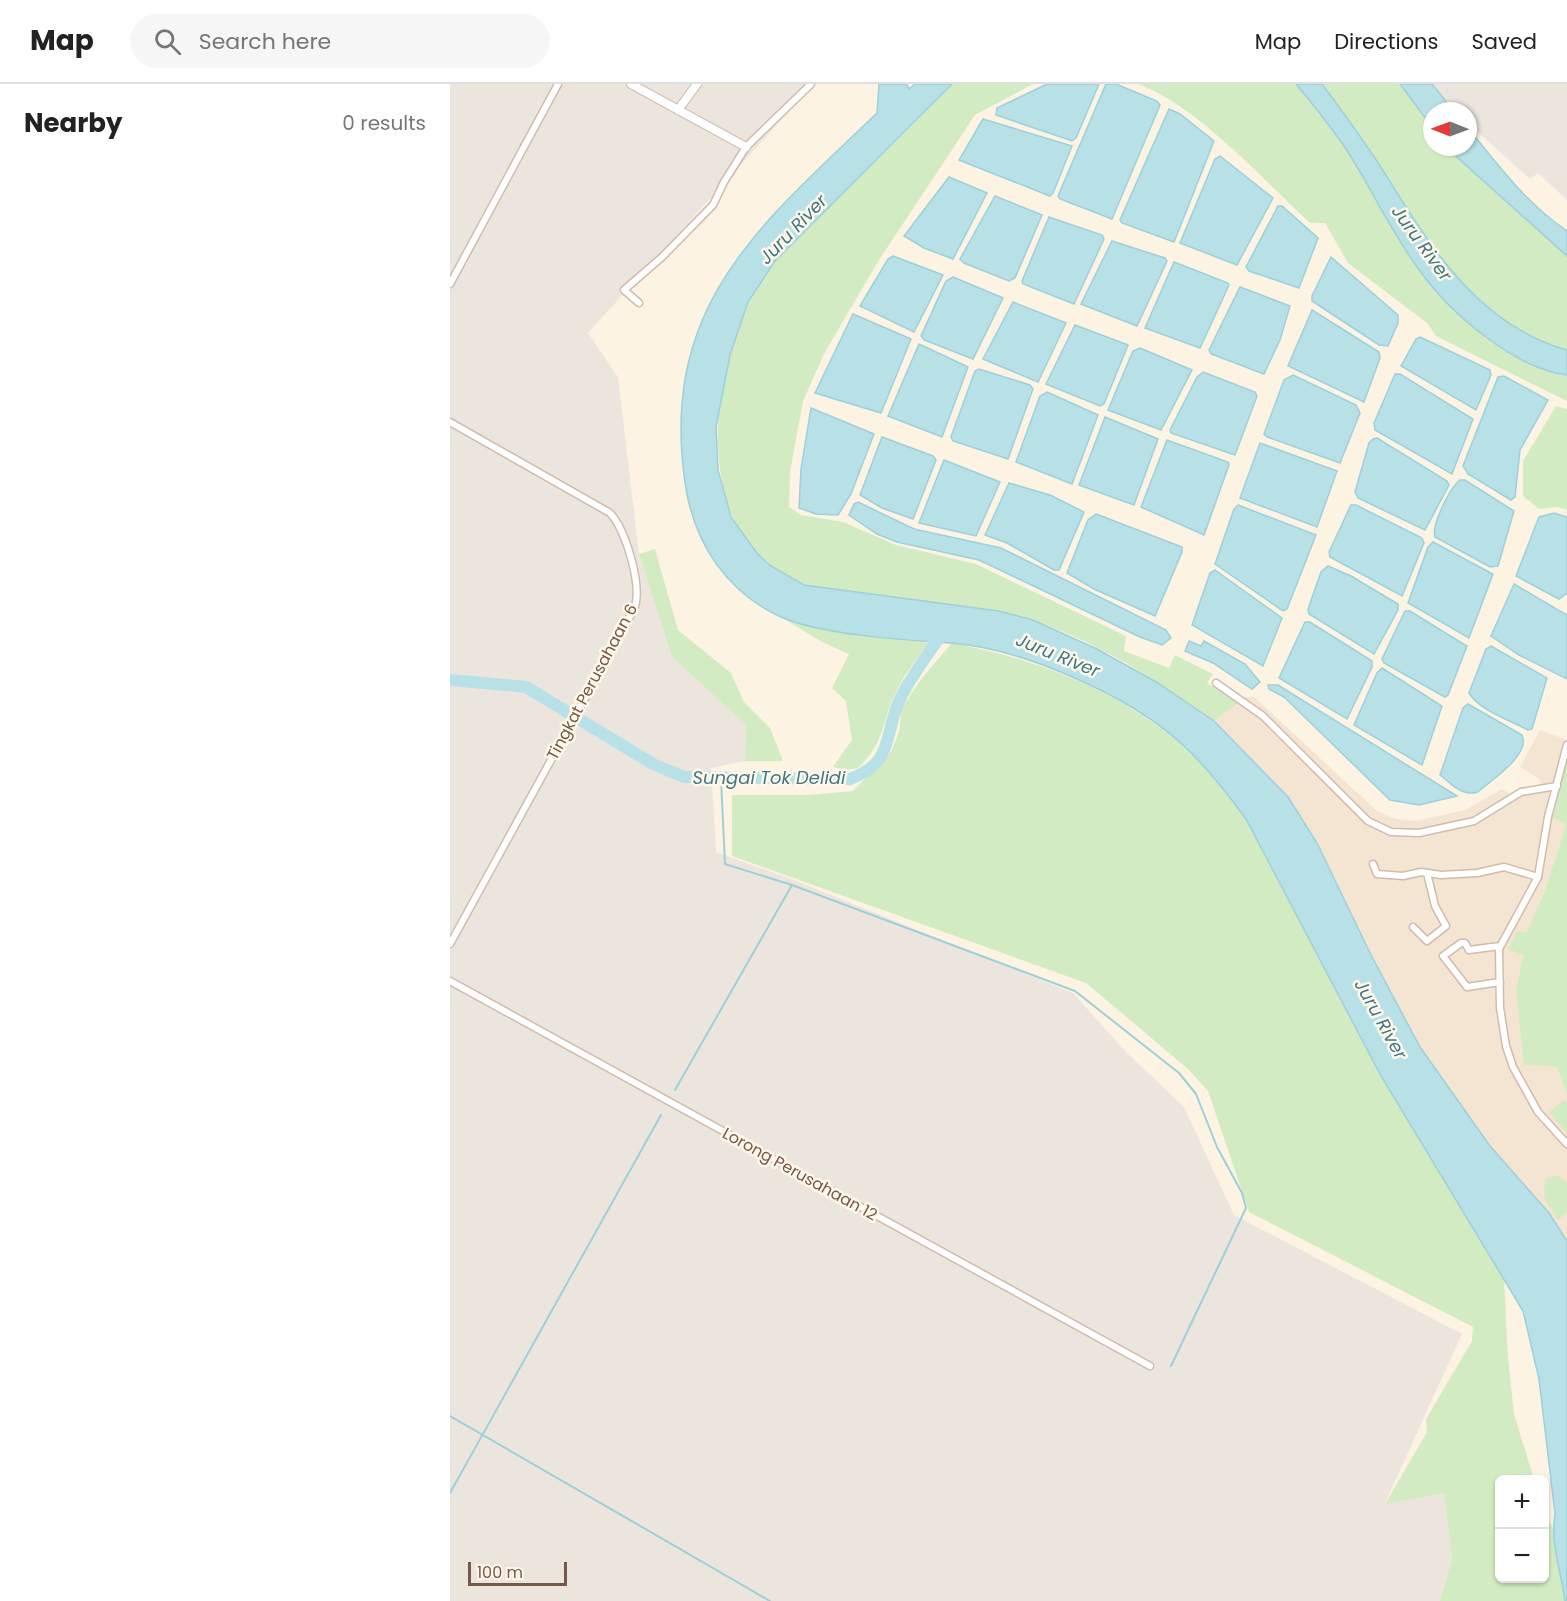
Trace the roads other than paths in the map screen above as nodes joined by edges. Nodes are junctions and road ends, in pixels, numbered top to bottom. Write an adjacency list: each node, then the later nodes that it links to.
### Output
1 (558, 84): 7 (street)
2 (631, 84): 5 (street)
3 (697, 84): 5 (street)
4 (811, 84): 6 (street)
5 (678, 110): 6 (street)
6 (746, 147): 8 (street)
7 (450, 284)
8 (639, 303)
9 (450, 422): 17 (street, Tingkat Perusahaan 6)
10 (1216, 683): 12 (street)
11 (1567, 745): 12 (street)
12 (1557, 786): 15 (street)
13 (1373, 864): 14 (street)
14 (1427, 873): 15 (street); 16 (street)
15 (1538, 877): 18 (street)
16 (1413, 927)
17 (450, 944)
18 (1500, 945): 20 (street); 20 (street)
19 (450, 981): 22 (street, Lorong Perusahaan 12)
20 (1500, 982): 21 (street)
21 (1567, 1144)
22 (1150, 1366)

